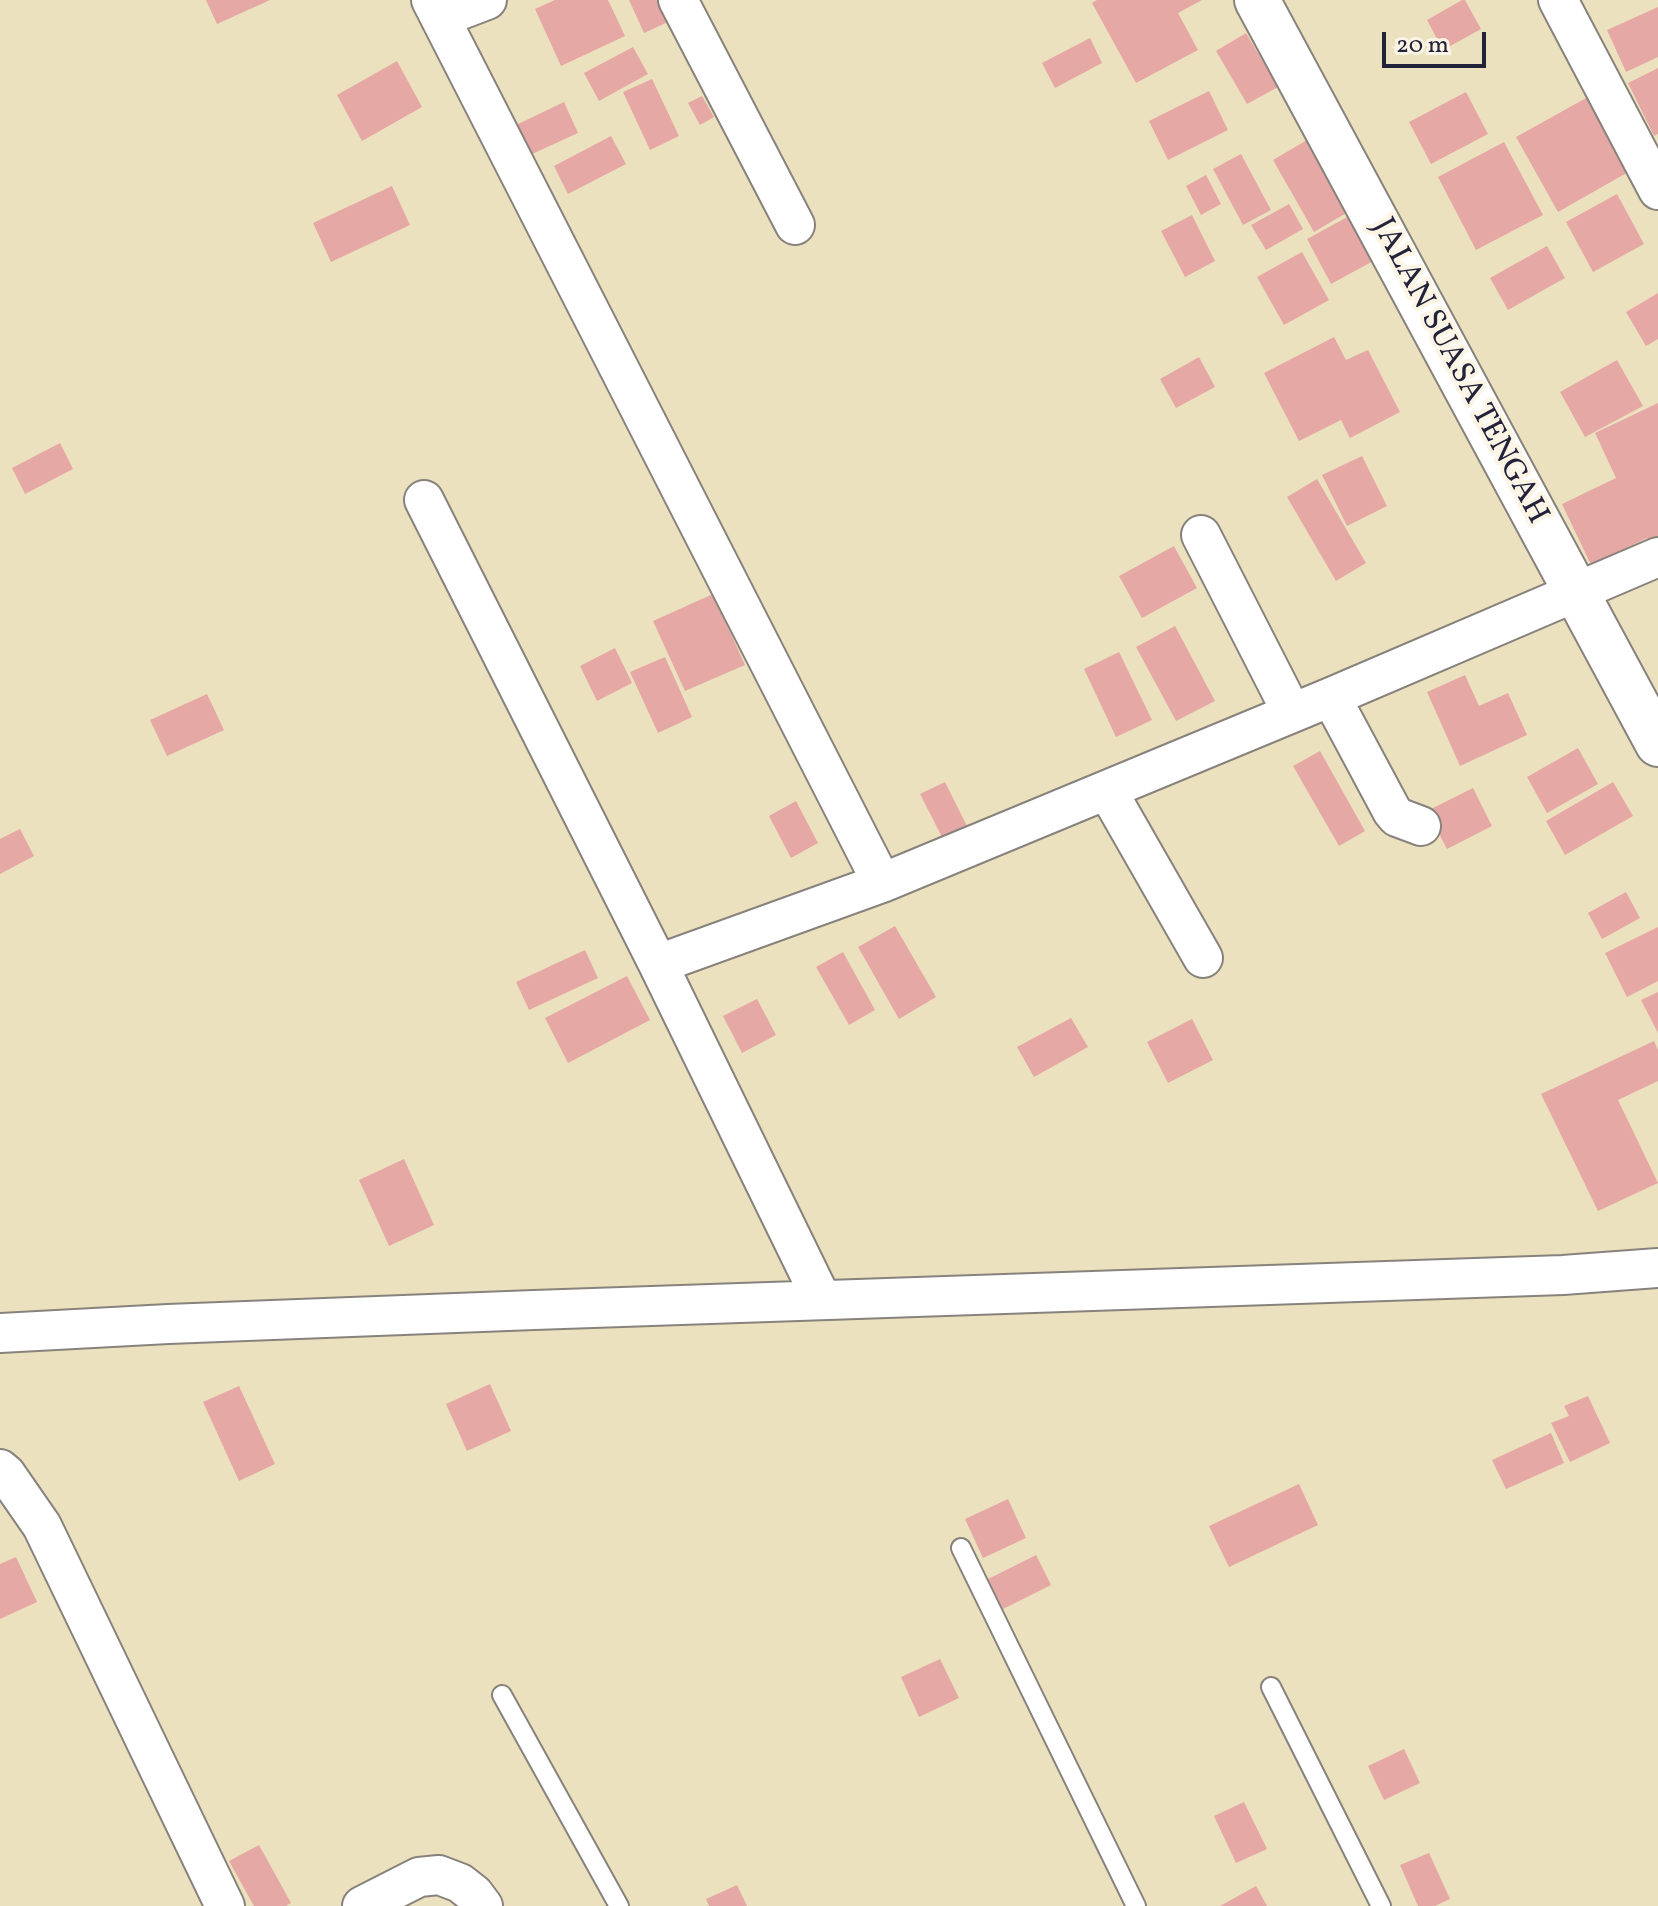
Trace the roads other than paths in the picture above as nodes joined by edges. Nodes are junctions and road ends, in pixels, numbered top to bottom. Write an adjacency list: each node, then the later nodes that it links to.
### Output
1 (487, 0): 5 (street)
2 (678, 0): 7 (street)
3 (1257, 0): 11 (street, JALAN SUASA TENGAH)
4 (1558, 0): 6 (street)
5 (436, 9): 17 (street)
6 (1658, 190)
7 (795, 225)
8 (424, 500): 19 (street)
9 (1201, 535): 13 (street)
10 (1658, 557): 11 (street)
11 (1577, 591): 12 (street); 14 (street, JALAN SUASA TENGAH)
12 (1331, 697): 13 (street); 16 (street)
13 (1292, 713): 15 (street)
14 (1658, 744)
15 (1107, 790): 17 (street); 18 (street)
16 (1421, 826)
17 (882, 883): 19 (street)
18 (1203, 958)
19 (658, 964): 21 (street)
20 (1658, 1268): 21 (street)
21 (822, 1300): 22 (street)
22 (0, 1333)
23 (0, 1469): 27 (street)
24 (961, 1548): 31 (lane)
25 (1271, 1687): 32 (lane)
26 (502, 1695): 30 (lane)
27 (225, 1906)
28 (362, 1906): 29 (street)
29 (483, 1906)
30 (619, 1906)
31 (1136, 1906)
32 (1381, 1906)

